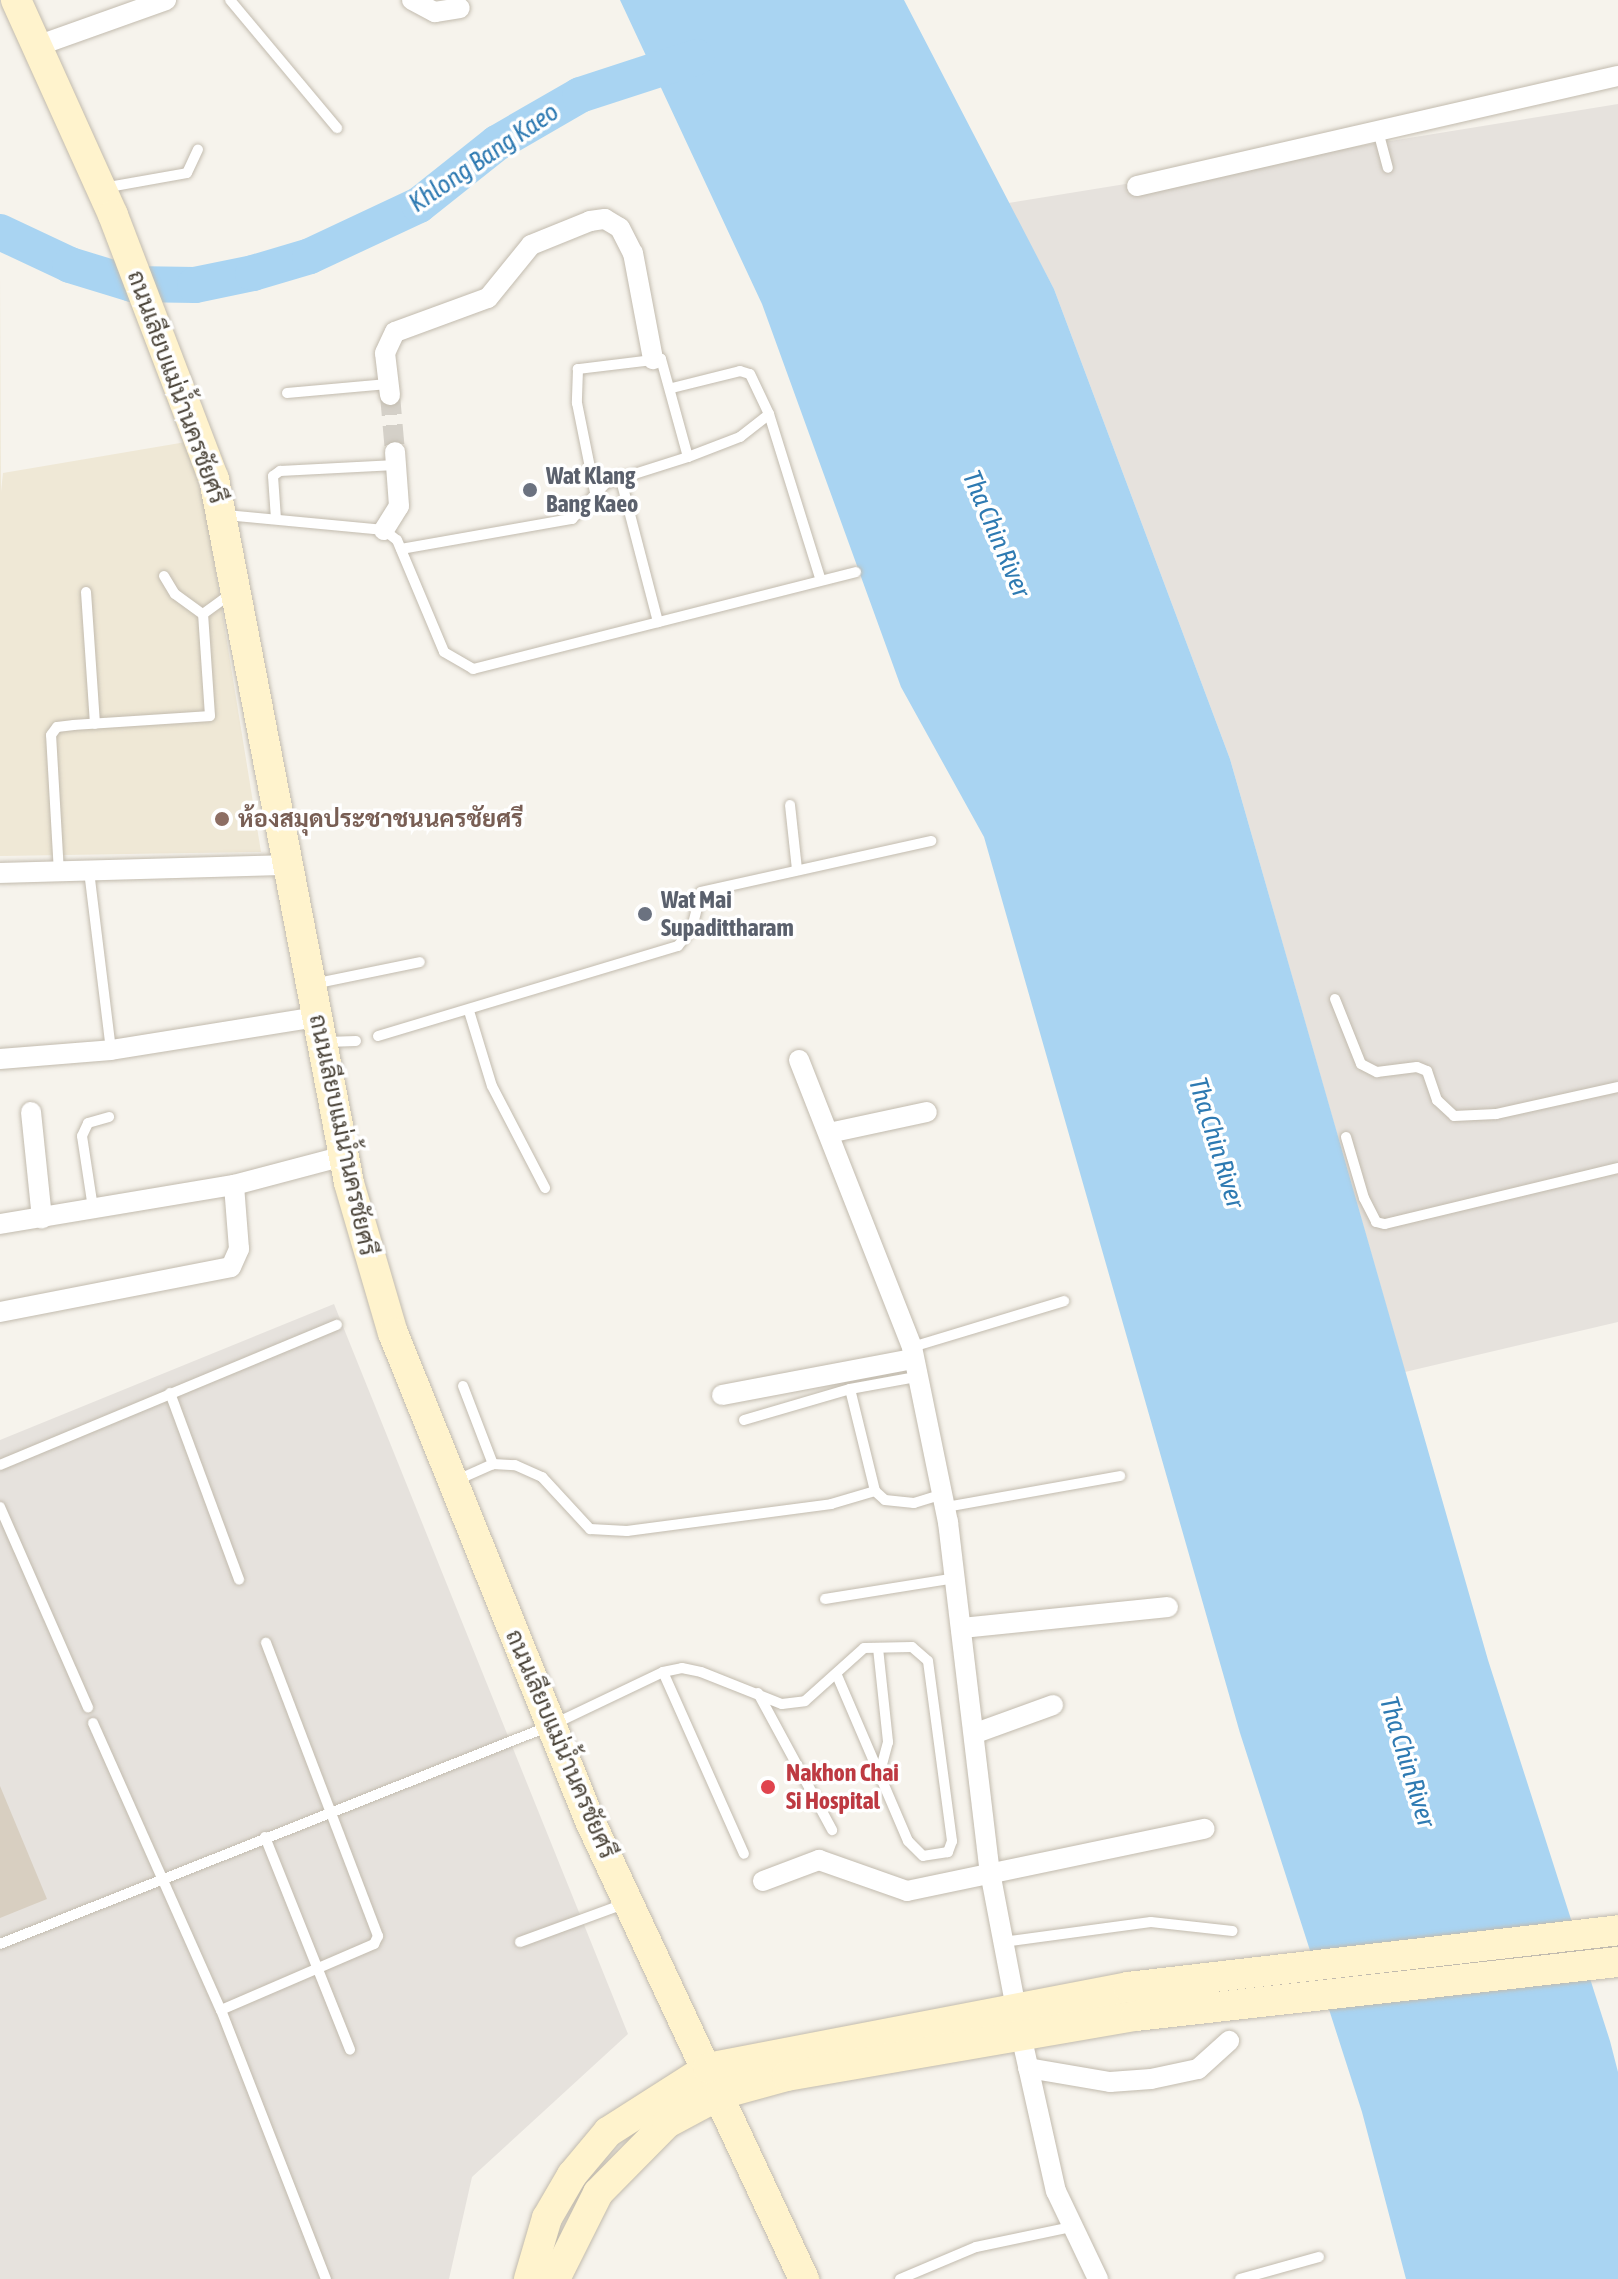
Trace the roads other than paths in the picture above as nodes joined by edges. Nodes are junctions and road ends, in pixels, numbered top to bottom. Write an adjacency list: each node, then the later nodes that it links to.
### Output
1 (16, 0): 6 (main road, ถนนเลียบแม่น้ำนครชัยศรี)
2 (166, 0): 6 (street)
3 (230, 0): 8 (lane)
4 (412, 0): 5 (street)
5 (460, 8)
6 (37, 46): 13 (main road, ถนนเลียบแม่น้ำนครชัยศรี)
7 (1618, 76): 9 (street)
8 (337, 128)
9 (1378, 131): 11 (lane); 12 (street)
10 (198, 149): 13 (lane)
11 (1388, 168)
12 (1137, 186)
13 (107, 202): 23 (main road, ถนนเลียบแม่น้ำนครชัยศรี)
14 (653, 359): 15 (lane); 16 (street); 22 (lane)
15 (672, 388): 18 (lane); 19 (lane)
16 (389, 389): 17 (lane)
17 (287, 393)
18 (769, 414): 19 (lane); 29 (lane)
19 (688, 457): 21 (lane)
20 (396, 458): 24 (lane); 25 (street)
21 (620, 476): 22 (lane); 33 (lane)
22 (595, 492): 26 (lane)
23 (224, 515): 24 (lane); 30 (main road, ถนนเลียบแม่น้ำนครชัยศรี)
24 (276, 519): 25 (lane)
25 (384, 530): 26 (lane)
26 (401, 549): 33 (lane)
27 (856, 572): 29 (lane)
28 (164, 576): 32 (lane)
29 (820, 578): 33 (lane)
30 (239, 589): 32 (lane); 37 (main road, ถนนเลียบแม่น้ำนครชัยศรี)
31 (86, 592): 34 (lane)
32 (203, 614): 34 (lane)
33 (658, 622)
34 (95, 724): 41 (lane)
35 (790, 805): 38 (lane)
36 (931, 841): 38 (lane)
37 (290, 865): 39 (street); 43 (main road, ถนนเลียบแม่น้ำนครชัยศรี)
38 (797, 869): 45 (lane)
39 (89, 871): 41 (street); 49 (lane)
40 (0, 873): 41 (street)
41 (59, 873)
42 (420, 962): 43 (lane)
43 (311, 985): 46 (main road, ถนนเลียบแม่น้ำนครชัยศรี)
44 (1335, 999): 52 (lane)
45 (469, 1011): 47 (lane); 61 (lane)
46 (319, 1030): 48 (lane); 49 (street); 58 (main road, ถนนเลียบแม่น้ำนครชัยศรี)
47 (378, 1036)
48 (356, 1041)
49 (111, 1050): 50 (street)
50 (0, 1059)
51 (799, 1060): 56 (street)
52 (1618, 1087)
53 (31, 1112): 63 (street)
54 (927, 1112): 56 (street)
55 (109, 1117): 62 (lane)
56 (829, 1133): 68 (street)
57 (1346, 1137): 59 (lane)
58 (344, 1156): 60 (street); 77 (main road, ถนนเลียบแม่น้ำนครชัยศรี)
59 (1618, 1168)
60 (234, 1185): 62 (street); 66 (street)
61 (545, 1188)
62 (93, 1209): 63 (street)
63 (42, 1218): 64 (street)
64 (0, 1224)
65 (1064, 1301): 68 (lane)
66 (0, 1312)
67 (337, 1325): 71 (lane)
68 (914, 1361): 70 (lane); 72 (street); 79 (street)
69 (463, 1386): 74 (lane)
70 (850, 1389): 73 (lane); 78 (lane)
71 (170, 1393): 75 (lane); 82 (lane)
72 (722, 1395)
73 (744, 1420)
74 (493, 1464): 77 (lane); 78 (lane)
75 (0, 1465)
76 (1120, 1476): 79 (lane)
77 (453, 1482): 94 (main road, ถนนเลียบแม่น้ำนครชัยศรี)
78 (875, 1491): 79 (lane)
79 (943, 1501): 81 (street)
80 (0, 1507): 92 (lane)
81 (956, 1578): 83 (lane); 85 (street)
82 (239, 1580)
83 (825, 1599)
84 (1168, 1607): 85 (street)
85 (962, 1628): 95 (street)
86 (266, 1643): 97 (lane)
87 (878, 1648): 89 (lane); 96 (lane); 96 (lane)
88 (663, 1672): 90 (lane); 94 (lane); 101 (lane)
89 (837, 1675): 90 (lane); 96 (lane)
90 (758, 1693): 99 (lane)
91 (1053, 1705): 95 (street)
92 (88, 1707)
93 (93, 1723): 103 (lane)
94 (552, 1725): 97 (lane); 105 (main road, ถนนเลียบแม่น้ำนครชัยศรี)
95 (976, 1733): 102 (street)
96 (879, 1775)
97 (333, 1811): 100 (lane); 112 (lane)
98 (1205, 1829): 102 (street)
99 (832, 1830)
100 (265, 1837): 103 (lane); 112 (lane)
101 (744, 1854)
102 (990, 1872): 104 (street); 109 (street)
103 (164, 1879): 110 (lane); 113 (lane)
104 (763, 1881)
105 (629, 1902): 108 (lane); 118 (main road, ถนนเลียบแม่น้ำนครชัยศรี)
106 (1618, 1930): 114 (main road)
107 (1233, 1931): 109 (lane)
108 (520, 1942)
109 (1003, 1942): 114 (street)
110 (0, 1944)
111 (1618, 1962): 114 (main road)
112 (315, 1967): 113 (lane); 116 (lane)
113 (221, 2010): 121 (lane)
114 (1018, 2020): 117 (street); 118 (main road)
115 (1229, 2041): 117 (street)
116 (350, 2050)
117 (1028, 2068): 119 (street)
118 (715, 2081): 122 (main road); 123 (main road); 124 (main road, ถนนเลียบแม่น้ำนครชัยศรี)
119 (1072, 2227): 125 (lane); 126 (street)
120 (1319, 2257): 127 (lane)
121 (326, 2279)
122 (529, 2279)
123 (555, 2279)
124 (804, 2279)
125 (900, 2279)
126 (1098, 2279)
127 (1240, 2279)

